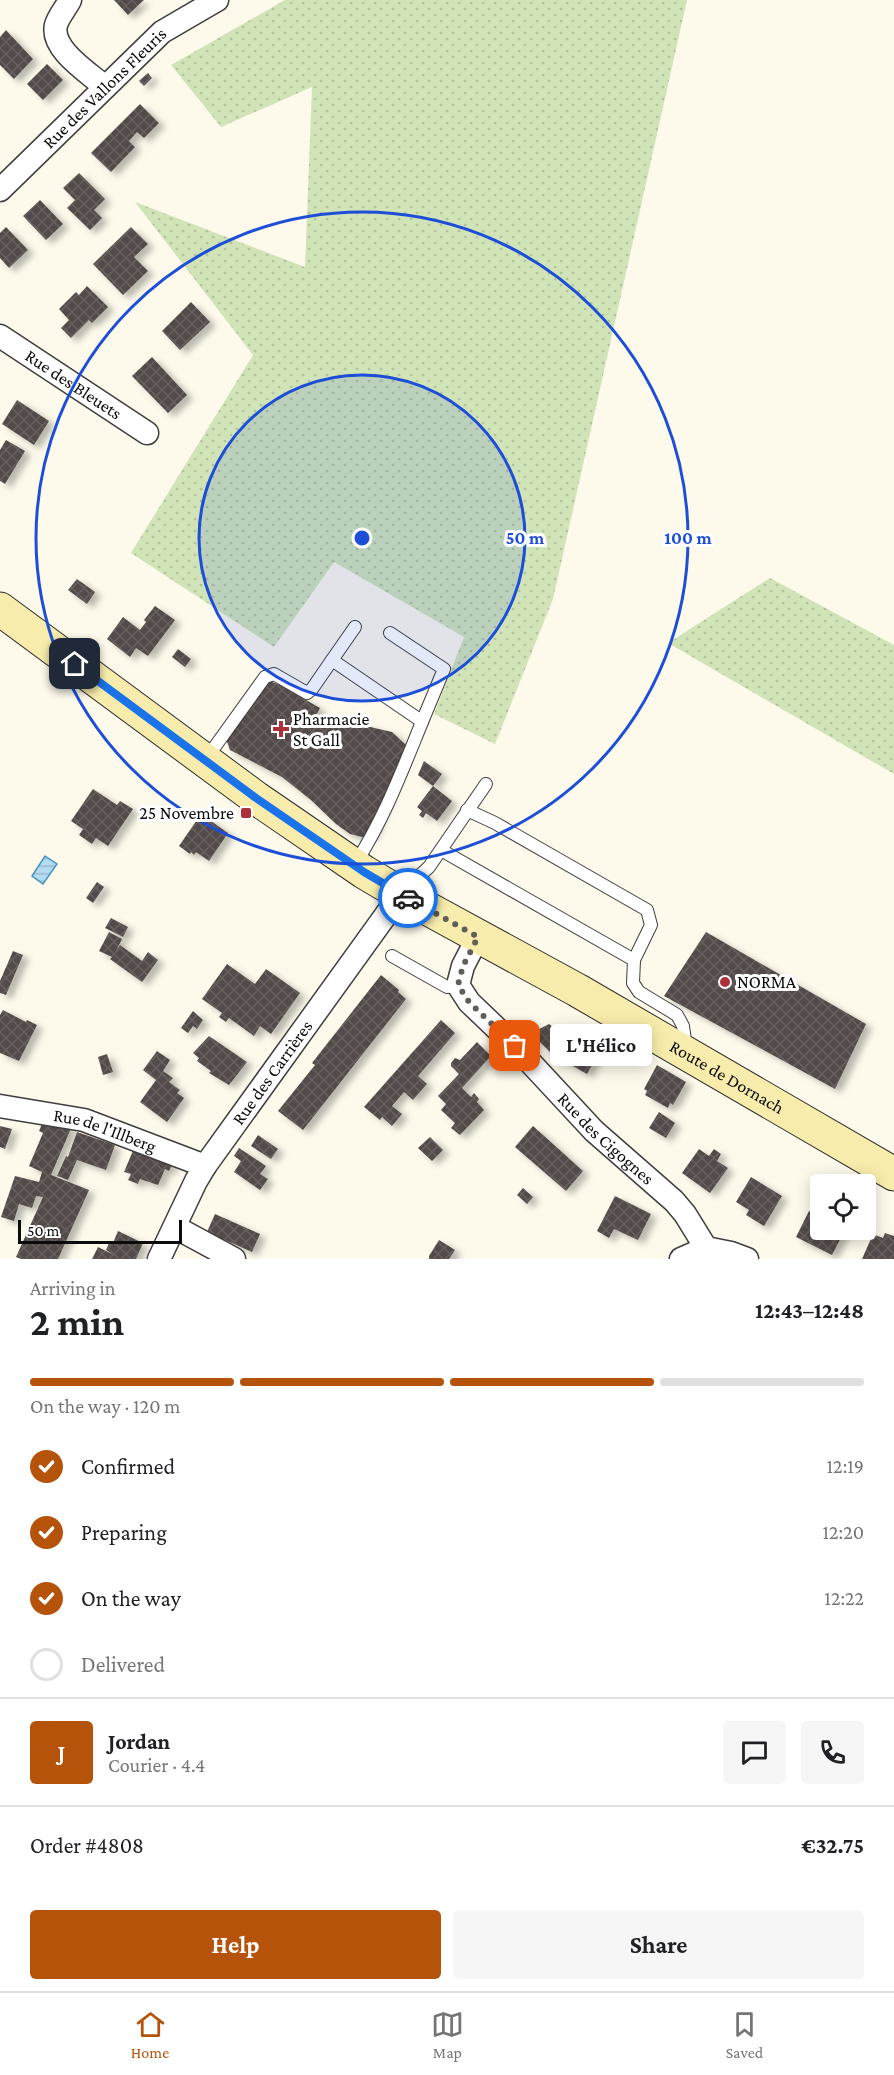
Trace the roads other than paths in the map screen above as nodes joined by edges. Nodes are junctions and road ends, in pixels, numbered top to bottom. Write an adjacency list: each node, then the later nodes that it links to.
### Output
1 (70, 0): 3 (street)
2 (217, 0): 3 (street, Rue des Vallons Fleuris)
3 (105, 87): 4 (street, Rue des Vallons Fleuris)
4 (0, 190)
5 (0, 336): 6 (street, Rue des Bleuets)
6 (147, 433)
7 (0, 609): 12 (main road, Route de Dornach)
8 (355, 627): 10 (lane)
9 (390, 633): 11 (lane)
10 (332, 660): 11 (lane); 12 (lane)
11 (422, 722): 16 (lane)
12 (205, 760): 16 (main road, Route de Dornach)
13 (486, 784): 14 (lane)
14 (467, 810): 15 (lane); 20 (lane)
15 (441, 850): 17 (lane); 20 (lane)
16 (355, 864): 17 (main road, Route de Dornach)
17 (400, 894): 18 (main road, Route de Dornach); 24 (street, Rue des Carrières)
18 (478, 937): 21 (street); 22 (main road, Route de Dornach)
19 (392, 956): 21 (lane)
20 (634, 960): 22 (lane)
21 (458, 985): 27 (street, Rue des Cigognes)
22 (686, 1052): 25 (main road, Route de Dornach)
23 (0, 1106): 24 (street, Rue de l'Illberg)
24 (205, 1166): 26 (street, Rue des Carrières)
25 (894, 1174)
26 (175, 1227): 28 (street, Rue des Carrières); 29 (street)
27 (706, 1248): 30 (street); 31 (street)
28 (159, 1259)
29 (234, 1259)
30 (681, 1259)
31 (747, 1259)

